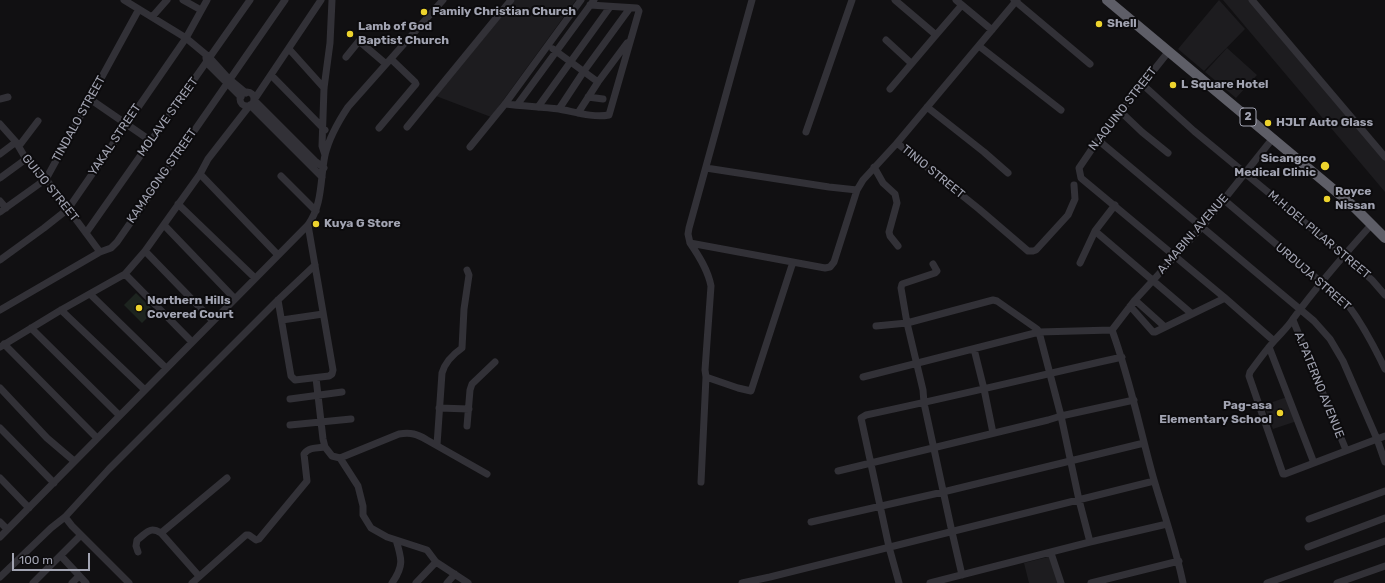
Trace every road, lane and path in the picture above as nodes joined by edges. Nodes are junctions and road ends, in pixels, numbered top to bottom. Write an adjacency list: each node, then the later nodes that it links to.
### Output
1 (124, 0): 23 (street)
2 (166, 0): 25 (street)
3 (183, 0): 24 (street)
4 (207, 0): 24 (street, YAKAL STREET)
5 (250, 0): 37 (street, MOLAVE STREET)
6 (285, 0): 44 (street, KAMAGONG STREET)
7 (321, 0): 33 (street)
8 (332, 0): 47 (street)
9 (443, 0): 38 (street)
10 (511, 0): 66 (street)
11 (581, 0): 31 (street)
12 (752, 0): 84 (street)
13 (852, 0): 70 (street)
14 (895, 0): 27 (street)
15 (956, 0): 20 (street)
16 (1108, 0): 34 (highway, 2)
17 (1252, 0): 81 (street)
18 (1016, 1): 26 (street, TINIO STREET); 41 (street)
19 (592, 3): 21 (street); 35 (street)
20 (962, 6): 26 (street); 27 (street)
21 (610, 7): 22 (street); 39 (street)
22 (630, 8): 29 (street); 42 (street)
23 (139, 9): 25 (street); 53 (street, TINDALO STREET)
24 (201, 10): 28 (street, YAKAL STREET)
25 (152, 17): 28 (street)
26 (992, 30): 32 (street, TINIO STREET)
27 (936, 34): 40 (street)
28 (186, 38): 37 (street); 65 (street, YAKAL STREET)
29 (630, 39): 45 (street); 63 (street)
30 (886, 40): 40 (street)
31 (548, 46): 35 (street); 56 (street)
32 (979, 46): 59 (street, TINIO STREET); 61 (street)
33 (289, 50): 43 (street); 47 (street)
34 (1169, 51): 46 (street, N.AQUINO STREET); 72 (highway, 2)
35 (556, 52): 39 (street); 57 (street)
36 (346, 57): 38 (street)
37 (208, 59): 44 (street); 74 (street, MOLAVE STREET)
38 (388, 62): 68 (street); 71 (street)
39 (570, 62): 42 (street); 58 (street)
40 (911, 63): 48 (street)
41 (1090, 64)
42 (584, 71): 45 (street); 60 (street)
43 (271, 75): 55 (street); 69 (street)
44 (228, 80): 49 (street); 112 (street, KAMAGONG STREET)
45 (598, 82): 51 (street)
46 (1142, 84): 62 (street, N.AQUINO STREET); 87 (street, M.H.DEL PILAR STREET)
47 (324, 88): 69 (street)
48 (890, 89)
49 (243, 95): 55 (street); 55 (street)
50 (8, 97): 52 (street)
51 (588, 97): 54 (street); 63 (street)
52 (0, 99)
53 (90, 99): 65 (street); 92 (street, TINDALO STREET)
54 (603, 99)
55 (252, 103): 83 (street); 88 (street); 90 (street)
56 (505, 104): 57 (street); 77 (street)
57 (517, 105): 58 (street)
58 (538, 107): 60 (street)
59 (927, 107): 75 (street, TINIO STREET); 86 (street)
60 (559, 109): 63 (street)
61 (1061, 110)
62 (1121, 112): 73 (street, N.AQUINO STREET); 78 (street)
63 (578, 113)
64 (38, 121): 76 (street)
65 (126, 124): 74 (street); 99 (street, YAKAL STREET)
66 (407, 127)
67 (1, 128): 76 (street, GUIJO STREET)
68 (379, 128)
69 (323, 129): 71 (street); 80 (street)
70 (806, 132)
71 (333, 134): 80 (street)
72 (1273, 138): 87 (street, A.MABINI AVENUE); 102 (highway, 2)
73 (1098, 140): 98 (street, N.AQUINO STREET); 105 (street)
74 (150, 141): 107 (street, MOLAVE STREET)
75 (897, 143): 85 (street); 93 (street, TINIO STREET)
76 (18, 144): 79 (street); 82 (street, GUIJO STREET)
77 (470, 148)
78 (1168, 152)
79 (0, 154)
80 (326, 155): 83 (street)
81 (1385, 157)
82 (26, 159): 91 (street); 92 (street, GUIJO STREET)
83 (324, 168): 90 (street)
84 (706, 168): 94 (street); 109 (street)
85 (874, 168): 94 (street); 110 (street)
86 (1008, 173)
87 (1245, 173): 95 (street, A.MABINI AVENUE); 113 (street, M.H.DEL PILAR STREET)
88 (200, 174): 97 (street); 114 (street)
89 (281, 176): 101 (street)
90 (322, 177): 101 (street)
91 (0, 178)
92 (46, 179): 99 (street, GUIJO STREET); 100 (street, TINDALO STREET)
93 (1074, 185)
94 (857, 190): 117 (street)
95 (1223, 200): 105 (street, A.MABINI AVENUE); 125 (street, URDUJA STREET)
96 (0, 201): 100 (street)
97 (178, 204): 103 (street); 123 (street)
98 (1115, 205): 106 (street); 115 (street)
99 (68, 209): 107 (street, GUIJO STREET); 116 (street, YAKAL STREET)
100 (3, 210)
101 (316, 210): 104 (street)
102 (1372, 224): 108 (highway, 2); 113 (street)
103 (164, 225): 111 (street); 129 (street)
104 (308, 225): 114 (street); 120 (street)
105 (1202, 227): 115 (street, A.MABINI AVENUE); 135 (street)
106 (1095, 231): 118 (street); 124 (street)
107 (86, 233): 112 (street, GUIJO STREET)
108 (1385, 238)
109 (690, 243): 117 (street); 157 (street)
110 (898, 246)
111 (145, 251): 122 (street); 140 (street)
112 (100, 252): 133 (street, KAMAGONG STREET)
113 (1344, 255): 125 (street); 127 (street, M.H.DEL PILAR STREET)
114 (278, 256): 123 (street)
115 (1176, 256): 124 (street, A.MABINI AVENUE); 128 (street)
116 (0, 260)
117 (793, 262): 157 (street)
118 (1080, 263)
119 (933, 264): 141 (street)
120 (315, 265): 130 (street); 136 (street)
121 (467, 270): 168 (street)
122 (125, 274): 126 (street); 147 (street)
123 (255, 278): 129 (street)
124 (1153, 280): 131 (street, A.MABINI AVENUE); 137 (street)
125 (1321, 283): 135 (street); 155 (street, URDUJA STREET)
126 (90, 294): 134 (street); 154 (street)
127 (1385, 295)
128 (1225, 298): 137 (street); 148 (street)
129 (234, 299): 140 (street)
130 (278, 300): 138 (street); 204 (street)
131 (1136, 300): 132 (street, A.MABINI AVENUE); 143 (street)
132 (1130, 306): 143 (street); 145 (street, A.MABINI AVENUE)
133 (0, 310)
134 (61, 310): 144 (street); 162 (street)
135 (1299, 310): 139 (street); 180 (street)
136 (323, 314): 138 (street); 159 (street)
137 (1192, 314): 143 (street)
138 (282, 320): 159 (street)
139 (1293, 320): 148 (street); 185 (street, A.PATERNO AVENUE)
140 (213, 321): 147 (street)
141 (907, 322): 142 (street); 146 (street); 153 (street)
142 (876, 326)
143 (1165, 327)
144 (31, 328): 149 (street); 170 (street)
145 (1112, 330): 146 (street); 151 (street)
146 (1039, 332): 150 (street); 156 (street)
147 (192, 342): 154 (street)
148 (1272, 344): 191 (street); 191 (street)
149 (2, 346): 179 (street)
150 (974, 349): 153 (street); 161 (street)
151 (1122, 357): 156 (street); 166 (street)
152 (494, 362): 169 (street)
153 (916, 363): 158 (street); 167 (street)
154 (166, 368): 162 (street)
155 (1385, 369)
156 (1050, 373): 161 (street); 171 (street)
157 (706, 377): 197 (street)
158 (863, 377)
159 (316, 378): 164 (street)
160 (0, 388): 188 (street)
161 (984, 389): 167 (street); 177 (street)
162 (146, 390): 170 (street)
163 (342, 392): 164 (street)
164 (318, 394): 165 (street); 173 (street)
165 (290, 399)
166 (1134, 400): 171 (street); 181 (street)
167 (924, 403): 184 (street); 189 (street)
168 (439, 408): 169 (street); 182 (street)
169 (469, 409): 175 (street)
170 (119, 415): 179 (street)
171 (1060, 416): 177 (street); 187 (street)
172 (351, 419): 173 (street)
173 (322, 421): 174 (street); 183 (street)
174 (290, 425)
175 (467, 426)
176 (0, 428): 198 (street)
177 (993, 433): 184 (street)
178 (1385, 436): 180 (street)
179 (97, 438): 188 (street)
180 (1377, 439): 185 (street); 190 (street)
181 (1144, 443): 187 (street); 196 (street)
182 (437, 445): 186 (street); 193 (street)
183 (325, 447): 186 (street); 229 (street)
184 (934, 447): 189 (street); 200 (street)
185 (1346, 450): 191 (street)
186 (340, 458): 215 (street)
187 (1071, 460): 200 (street); 201 (street)
188 (74, 461): 198 (street)
189 (871, 462): 192 (street); 202 (street)
190 (1385, 462)
191 (1314, 463)
192 (838, 471)
193 (488, 474)
194 (0, 478): 203 (street)
195 (227, 478): 212 (street)
196 (1154, 481): 201 (street); 209 (street)
197 (701, 482)
198 (54, 483): 203 (street)
199 (1385, 491): 206 (street)
200 (943, 492): 202 (street); 211 (street)
201 (1079, 500): 211 (street); 217 (street)
202 (880, 506): 208 (street); 218 (street)
203 (30, 508): 210 (street)
204 (65, 517): 213 (street); 230 (street)
205 (1385, 518): 219 (street)
206 (1309, 519)
207 (0, 522): 210 (street)
208 (811, 522)
209 (1167, 524): 217 (street); 223 (street)
210 (7, 529): 214 (street)
211 (952, 532): 218 (street); 227 (street)
212 (161, 533): 220 (street); 229 (street)
213 (81, 535): 222 (street); 234 (street)
214 (0, 537)
215 (396, 540): 224 (street); 236 (street)
216 (1385, 541): 246 (street)
217 (1090, 542): 221 (street)
218 (889, 547): 240 (street); 241 (street)
219 (1308, 547)
220 (138, 552)
221 (1052, 553): 227 (street); 243 (street)
222 (61, 556): 228 (street); 231 (street)
223 (1179, 561): 244 (street); 245 (street)
224 (436, 562): 226 (street); 237 (street)
225 (1385, 566): 247 (street)
226 (455, 574): 238 (street); 239 (street)
227 (962, 575): 242 (street)
228 (79, 576): 232 (street); 233 (street)
229 (199, 576): 235 (street)
230 (0, 578)
231 (33, 583)
232 (72, 583)
233 (86, 583)
234 (129, 583)
235 (192, 583)
236 (392, 583)
237 (416, 583)
238 (447, 583)
239 (468, 583)
240 (742, 583)
241 (899, 583)
242 (930, 583)
243 (1061, 583)
244 (1091, 583)
245 (1183, 583)
246 (1267, 583)
247 (1337, 583)

